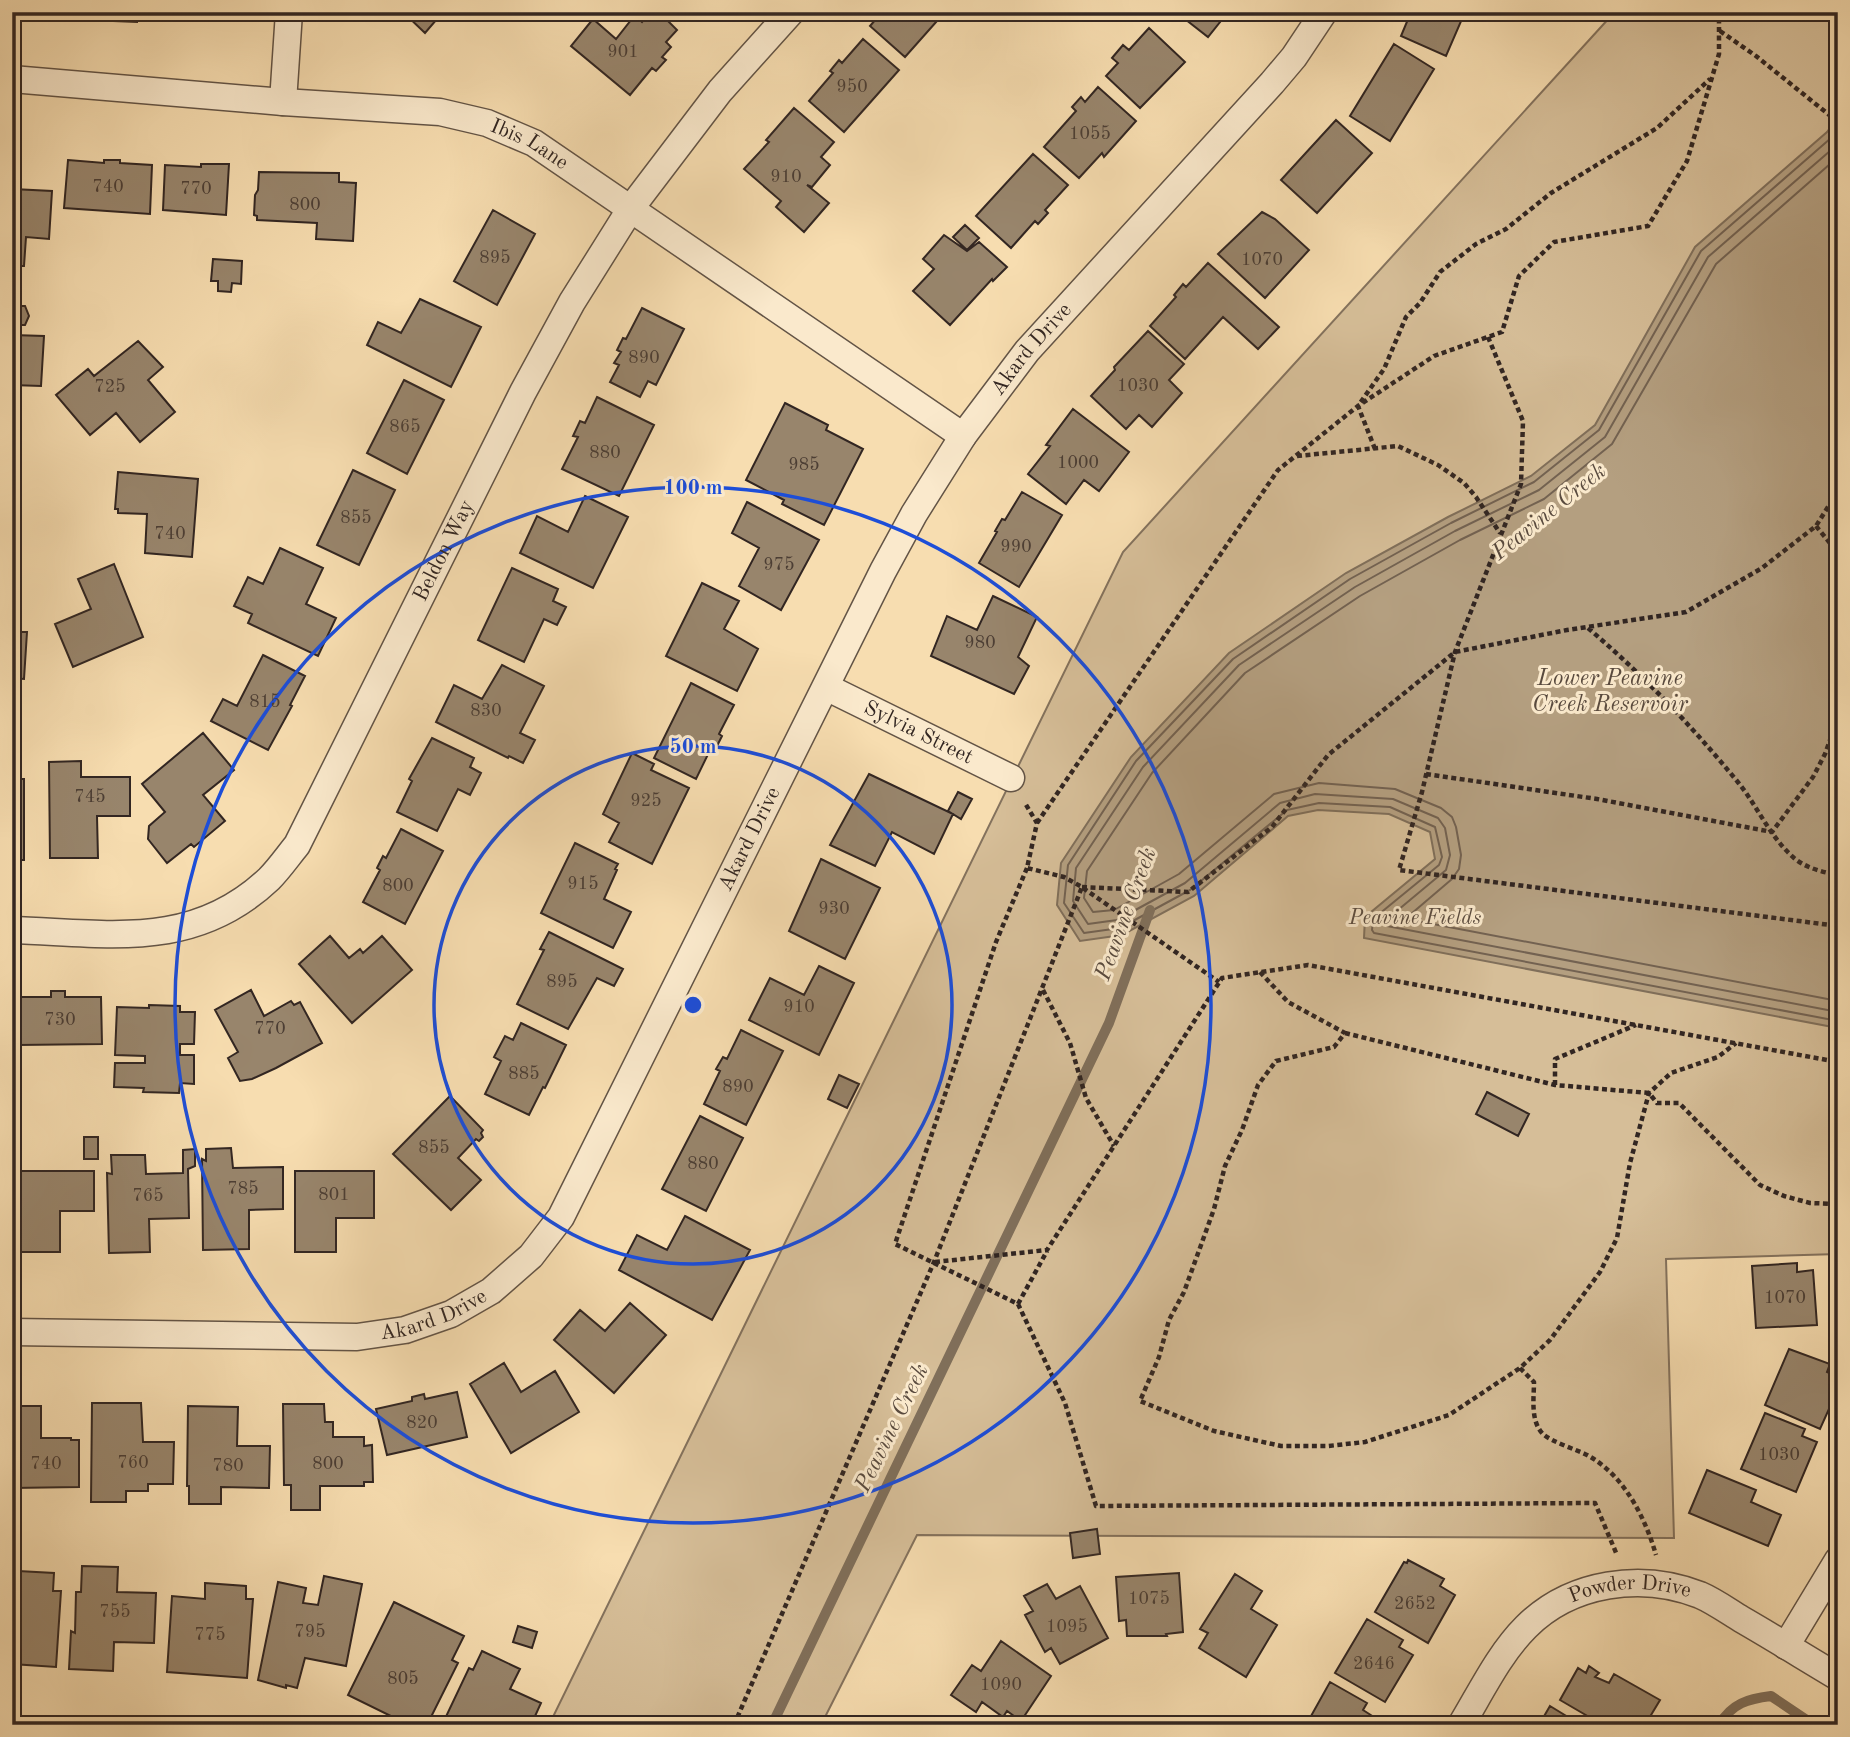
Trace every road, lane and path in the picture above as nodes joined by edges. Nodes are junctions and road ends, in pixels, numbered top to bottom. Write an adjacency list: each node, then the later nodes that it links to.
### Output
1 (289, 12): 8 (street)
2 (791, 12): 10 (street, Beldon Way)
3 (1324, 12): 13 (street, Akard Drive)
4 (1719, 12): 5 (path)
5 (1719, 31): 6 (path); 9 (path)
6 (1712, 77): 11 (path); 12 (path)
7 (12, 79): 8 (street, Ibis Lane)
8 (283, 102): 10 (street, Ibis Lane)
9 (1838, 122)
10 (631, 208): 13 (street, Ibis Lane); 32 (street, Beldon Way)
11 (1489, 337): 12 (path); 18 (path)
12 (1358, 406): 14 (path); 15 (path)
13 (963, 436): 22 (street, Akard Drive)
14 (1375, 449): 15 (path); 18 (path)
15 (1296, 456): 26 (path)
16 (1838, 491): 17 (path)
17 (1816, 527): 19 (path); 20 (path)
18 (1500, 533): 21 (path)
19 (1838, 553)
20 (1587, 628): 21 (path); 27 (path)
21 (1455, 652): 24 (path); 30 (path)
22 (826, 687): 25 (street, Sylvia Street); 47 (street, Akard Drive)
23 (1838, 718): 27 (path)
24 (1426, 774): 27 (path); 31 (path)
25 (1011, 779): 26 (path)
26 (1037, 823): 28 (path)
27 (1772, 832): 29 (path)
28 (1027, 868): 30 (path); 45 (path)
29 (1838, 875)
30 (1082, 887): 34 (path); 35 (path)
31 (1838, 926)
32 (12, 930)
33 (1260, 972): 34 (path); 36 (path); 37 (path)
34 (1219, 982): 42 (path)
35 (1042, 989): 42 (path); 45 (path)
36 (1637, 1025): 38 (path); 40 (path)
37 (1345, 1033): 40 (path); 48 (path)
38 (1736, 1043): 39 (path); 41 (path)
39 (1838, 1062)
40 (1555, 1085): 41 (path)
41 (1649, 1093): 43 (path); 48 (path)
42 (1114, 1146): 44 (path)
43 (1838, 1204)
44 (1047, 1250): 45 (path); 46 (path)
45 (934, 1262): 46 (path); 54 (path)
46 (1018, 1304): 50 (path)
47 (12, 1332)
48 (1520, 1368): 51 (path)
49 (1838, 1560): 52 (street)
50 (1628, 1582): 51 (street, Powder Drive); 55 (street, Powder Drive)
51 (1666, 1584): 52 (street, Powder Drive)
52 (1786, 1646): 53 (street, Powder Drive)
53 (1838, 1677)
54 (734, 1725)
55 (1461, 1725)

